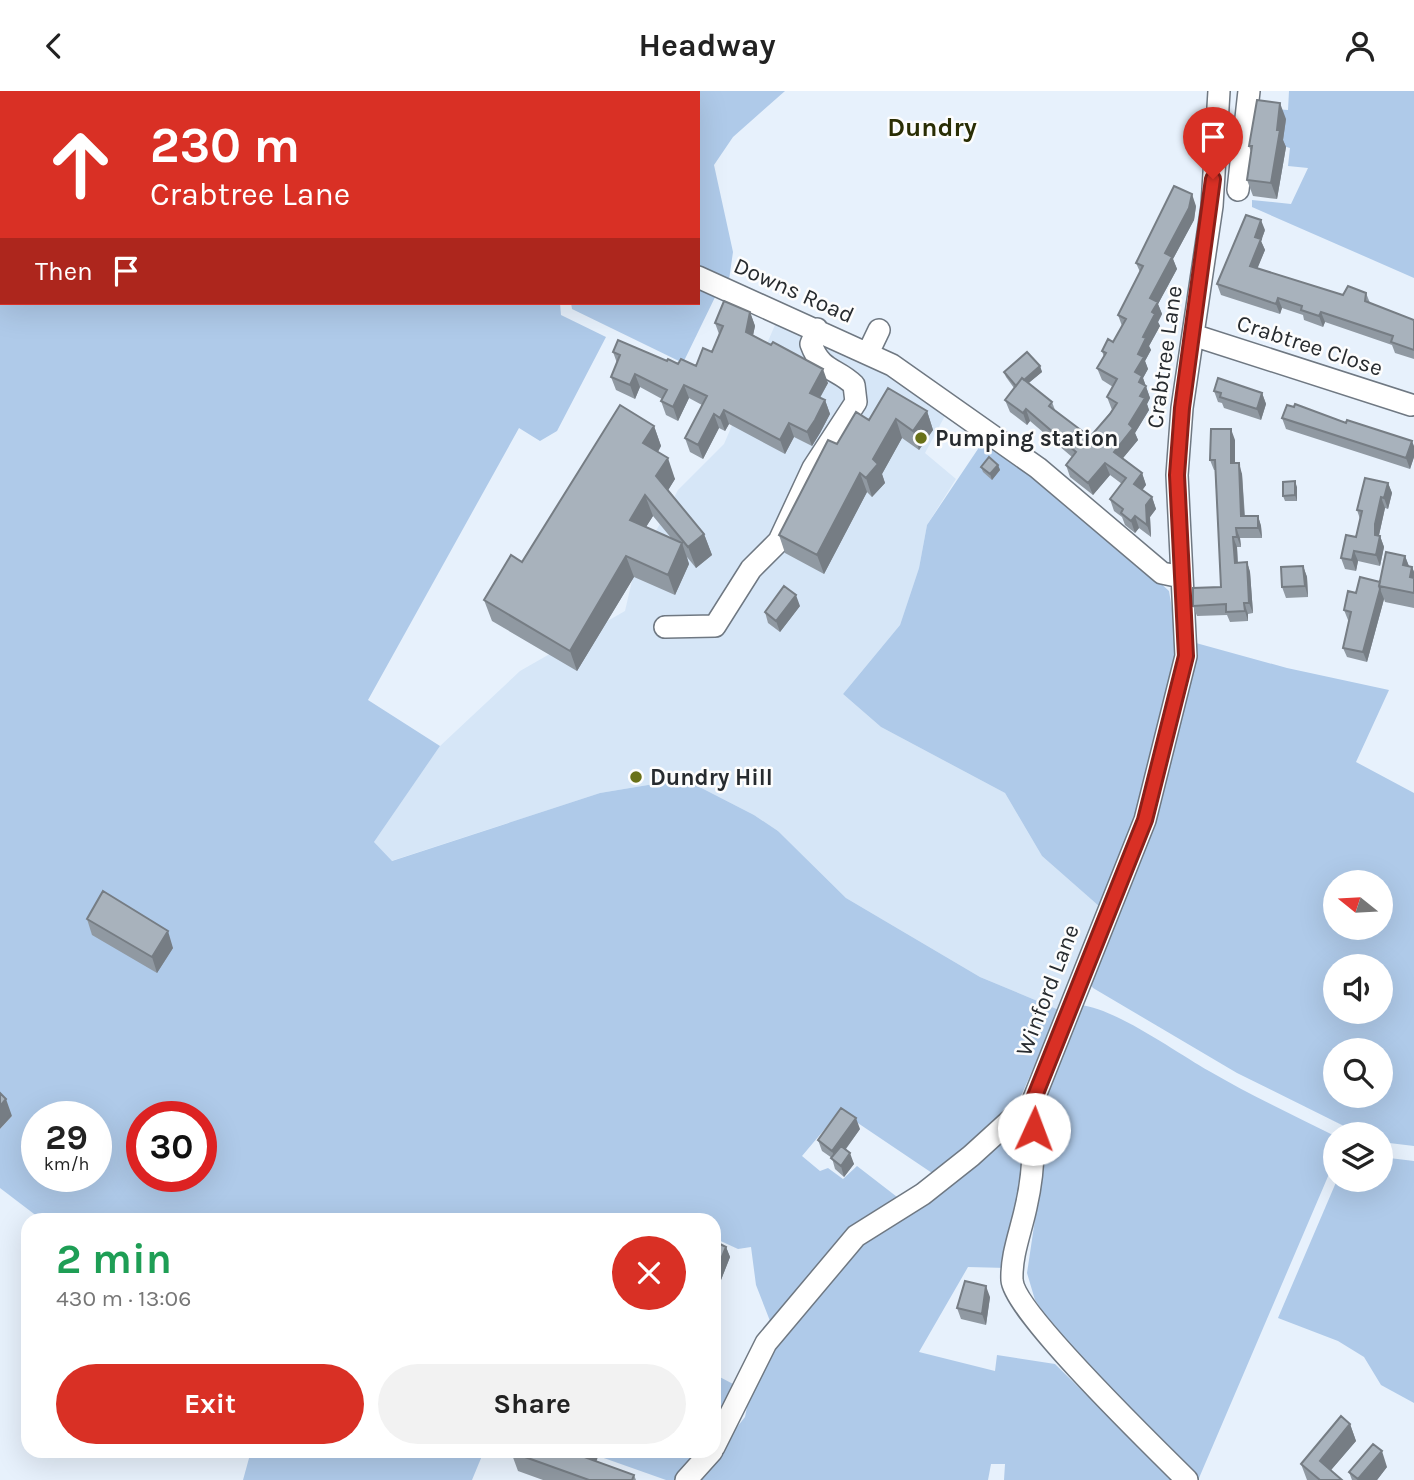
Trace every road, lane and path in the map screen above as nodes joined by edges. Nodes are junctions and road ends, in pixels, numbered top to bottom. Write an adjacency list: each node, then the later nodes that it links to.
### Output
1 (1219, 91): 7 (street, Crabtree Lane)
2 (1249, 91): 3 (street)
3 (1238, 190)
4 (700, 278): 5 (street, Downs Road)
5 (817, 329): 8 (street, Downs Road); 11 (street)
6 (879, 330): 8 (street, Downs Road)
7 (1193, 335): 9 (street, Crabtree Close); 10 (street, Crabtree Lane)
8 (869, 353): 10 (street, Downs Road)
9 (1411, 405)
10 (1181, 577): 12 (street, Crabtree Lane)
11 (665, 627)
12 (1185, 630): 13 (street, Winford Lane)
13 (1031, 1106): 14 (street); 17 (street, Winford Lane)
14 (721, 1433)
15 (705, 1458): 16 (street)
16 (686, 1480)
17 (1187, 1480)

